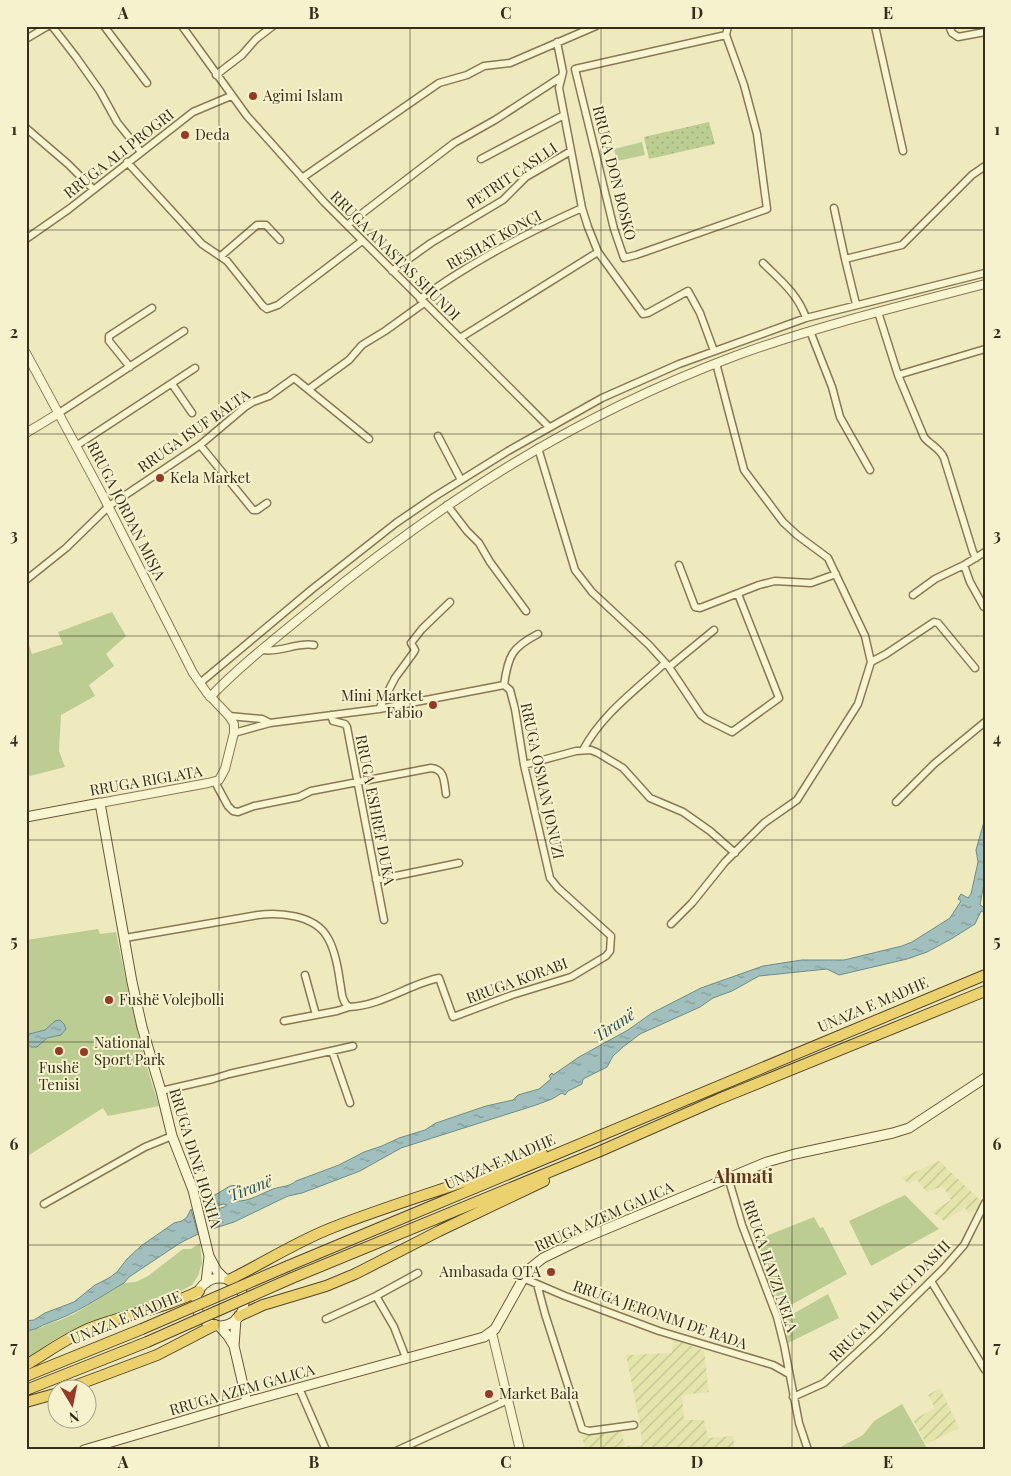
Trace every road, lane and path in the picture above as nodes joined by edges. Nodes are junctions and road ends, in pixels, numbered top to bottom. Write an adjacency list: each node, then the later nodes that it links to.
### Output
1 (48, 26): 12 (street)
2 (52, 26): 22 (street)
3 (104, 26): 16 (street)
4 (273, 26): 14 (street)
5 (596, 26): 13 (street)
6 (728, 26): 11 (street)
7 (875, 26): 21 (street)
8 (949, 26): 10 (street)
9 (184, 27): 14 (street, RRUGA ANASTAS SHUNDI)
10 (985, 32)
11 (726, 35): 11 (street, RRUGA DON BOSKO)
12 (26, 39)
13 (557, 42): 15 (street); 26 (street)
14 (216, 75): 17 (street, RRUGA ANASTAS SHUNDI)
15 (560, 77): 18 (street); 30 (street)
16 (147, 82)
17 (231, 96): 22 (street, RRUGA ALI PROGRI); 26 (street, RRUGA ANASTAS SHUNDI)
18 (564, 115): 20 (street); 23 (street)
19 (26, 128): 27 (street)
20 (571, 151): 28 (street); 38 (street, PETRIT CASLLI)
21 (903, 151)
22 (141, 152): 24 (street, RRUGA ALI PROGRI)
23 (481, 159)
24 (127, 162): 27 (street, RRUGA ALI PROGRI); 35 (street)
25 (985, 166): 36 (street)
26 (302, 178): 30 (street, RRUGA ANASTAS SHUNDI)
27 (93, 189): 31 (street, RRUGA ALI PROGRI)
28 (582, 208): 34 (street); 41 (street, RESHAT KONÇI)
29 (834, 208): 36 (street)
30 (347, 225): 33 (street, RRUGA ANASTAS SHUNDI)
31 (26, 239)
32 (280, 240): 35 (street)
33 (362, 241): 35 (street); 38 (street, RRUGA ANASTAS SHUNDI)
34 (598, 252): 48 (street); 50 (street)
35 (221, 256)
36 (845, 259): 42 (street)
37 (762, 263): 45 (street)
38 (392, 271): 41 (street, RRUGA ANASTAS SHUNDI)
39 (985, 272): 42 (street)
40 (985, 284): 44 (street)
41 (422, 301): 48 (street, RRUGA ANASTAS SHUNDI); 57 (street)
42 (856, 304): 45 (street)
43 (152, 308): 53 (street)
44 (878, 312): 47 (street); 55 (street)
45 (806, 318): 50 (street)
46 (184, 331): 53 (street)
47 (810, 331): 52 (street); 67 (street)
48 (460, 338): 60 (street, RRUGA ANASTAS SHUNDI)
49 (985, 349): 55 (street)
50 (714, 351): 60 (street)
51 (26, 353): 58 (street, RRUGA JORDAN MISJA)
52 (716, 363): 66 (street); 76 (street)
53 (130, 367): 58 (street)
54 (195, 368): 56 (street)
55 (898, 375): 73 (street)
56 (172, 384): 59 (street); 65 (street)
57 (308, 389): 63 (street); 64 (street, RRUGA ISUF BALTA)
58 (59, 413): 61 (street); 65 (street, RRUGA JORDAN MISJA)
59 (192, 413)
60 (549, 427): 68 (street)
61 (26, 433)
62 (438, 436): 68 (street)
63 (369, 439)
64 (200, 445): 69 (street); 71 (street, RRUGA ISUF BALTA)
65 (76, 446): 71 (street, RRUGA JORDAN MISJA)
66 (538, 448): 70 (street); 88 (street)
67 (870, 470)
68 (461, 480): 90 (street)
69 (267, 503)
70 (447, 505): 82 (street); 86 (street)
71 (109, 506): 77 (street, RRUGA ISUF BALTA); 90 (street, RRUGA JORDAN MISJA)
72 (985, 552): 73 (street)
73 (976, 558): 75 (street)
74 (679, 564): 78 (street)
75 (964, 565): 79 (street); 81 (street)
76 (836, 574): 78 (street); 87 (street)
77 (26, 580)
78 (738, 594): 88 (street)
79 (913, 595)
80 (450, 602): 93 (street)
81 (984, 607)
82 (526, 611)
83 (714, 630): 88 (street)
84 (538, 634): 91 (street)
85 (314, 645): 86 (street)
86 (263, 650): 92 (street)
87 (871, 662): 89 (street); 107 (street)
88 (667, 665): 99 (street)
89 (976, 668)
90 (200, 683): 92 (street)
91 (504, 685): 93 (street); 100 (street, RRUGA OSMAN JONUZI)
92 (210, 697): 95 (street)
93 (379, 709): 94 (street)
94 (331, 715): 97 (street); 102 (street, RRUGA ESHREF DUKA)
95 (229, 716): 97 (street); 98 (street)
96 (985, 722): 104 (street)
97 (270, 723): 98 (street)
98 (234, 734): 101 (street, RRUGA RIGLATA)
99 (583, 750): 100 (street); 107 (street)
100 (524, 765): 113 (street, RRUGA OSMAN JONUZI)
101 (215, 782): 102 (street); 105 (street, RRUGA RIGLATA)
102 (357, 782): 103 (street); 109 (street, RRUGA ESHREF DUKA)
103 (446, 794)
104 (896, 802)
105 (100, 803): 106 (main road, RRUGA RIGLATA); 112 (main road, RRUGA DINE HOXHA)
106 (26, 817)
107 (735, 853): 111 (street)
108 (460, 863): 109 (street)
109 (376, 880): 110 (street, RRUGA ESHREF DUKA)
110 (384, 920)
111 (671, 924)
112 (125, 938): 117 (street); 123 (main road, RRUGA DINE HOXHA)
113 (611, 946): 117 (street, RRUGA KORABI)
114 (305, 974): 118 (street)
115 (985, 975): 125 (highway, UNAZA E MADHE)
116 (985, 991): 126 (highway, UNAZA E MADHE)
117 (349, 1007): 118 (street)
118 (316, 1015): 119 (street)
119 (284, 1021)
120 (353, 1046): 121 (street)
121 (332, 1051): 123 (street); 124 (street)
122 (985, 1078): 128 (main road, RRUGA AZEM GALICA)
123 (161, 1091): 127 (main road, RRUGA DINE HOXHA)
124 (350, 1103)
125 (655, 1112): 134 (highway); 149 (highway, UNAZA E MADHE, bridge)
126 (660, 1125): 140 (highway); 152 (highway, UNAZA E MADHE, bridge)
127 (172, 1136): 130 (street); 131 (main road, RRUGA DINE HOXHA)
128 (728, 1177): 133 (main road, RRUGA AZEM GALICA); 148 (street, RRUGA HAVZI NELA)
129 (985, 1203): 135 (street, RRUGA ILIA KICI DASHI)
130 (44, 1204)
131 (210, 1256): 134 (main road, RRUGA DINE HOXHA); 136 (main road, RRUGA DINE HOXHA)
132 (418, 1273): 139 (street)
133 (523, 1278): 137 (street, RRUGA JERONIM DE RADA); 143 (main road, RRUGA AZEM GALICA)
134 (226, 1279): 136 (main road); 140 (main road, RRUGA DINE HOXHA)
135 (931, 1281): 147 (street); 154 (street, RRUGA ILIA KICI DASHI)
136 (206, 1283): 138 (main road)
137 (537, 1284): 148 (street, RRUGA JERONIM DE RADA); 158 (street)
138 (199, 1291): 142 (main road, RRUGA DINE HOXHA); 146 (highway)
139 (376, 1296): 141 (street); 145 (street)
140 (238, 1318): 142 (main road); 144 (main road, RRUGA DINE HOXHA)
141 (326, 1319)
142 (217, 1326): 144 (main road, RRUGA DINE HOXHA); 150 (highway)
143 (492, 1333): 145 (main road, RRUGA AZEM GALICA); 155 (street)
144 (234, 1346): 157 (main road, RRUGA DINE HOXHA)
145 (406, 1358): 151 (main road, RRUGA AZEM GALICA)
146 (26, 1364)
147 (985, 1370)
148 (789, 1374): 154 (street, RRUGA HAVZI NELA)
149 (26, 1376)
150 (96, 1378)
151 (299, 1388): 157 (main road, RRUGA AZEM GALICA); 161 (street)
152 (26, 1390)
153 (48, 1395): 156 (highway)
154 (793, 1397): 164 (street, RRUGA HAVZI NELA)
155 (508, 1400): 162 (street); 163 (street)
156 (26, 1402)
157 (248, 1402): 159 (main road, RRUGA AZEM GALICA)
158 (634, 1425)
159 (110, 1446): 160 (main road, RRUGA AZEM GALICA)
160 (84, 1450)
161 (326, 1450)
162 (398, 1450)
163 (520, 1450)
164 (808, 1450)

